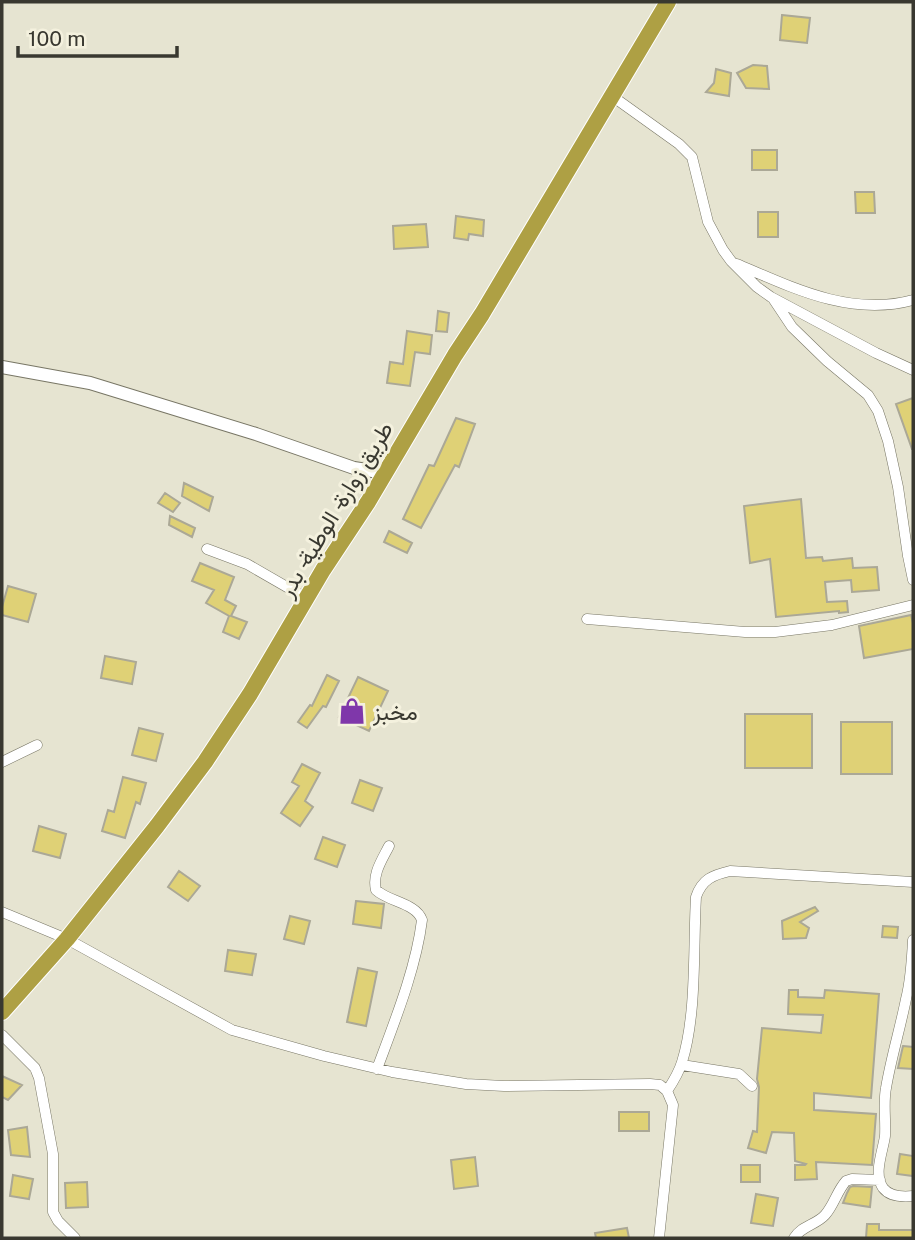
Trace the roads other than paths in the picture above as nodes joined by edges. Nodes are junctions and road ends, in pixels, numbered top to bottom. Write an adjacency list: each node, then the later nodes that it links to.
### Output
1 (668, 2): 2 (highway, طريق زوارة- الوطية- بدر)
2 (612, 96): 3 (street); 8 (highway, طريق زوارة- الوطية- بدر)
3 (730, 261): 4 (street); 5 (street)
4 (771, 297): 7 (street); 10 (street)
5 (913, 300)
6 (2, 367): 8 (street)
7 (913, 370)
8 (385, 473): 11 (highway, طريق زوارة- الوطية- بدر)
9 (207, 549): 11 (street)
10 (913, 580)
11 (306, 598): 19 (highway, طريق زوارة- الوطية- بدر)
12 (913, 605): 13 (street)
13 (587, 619)
14 (37, 745): 15 (street)
15 (2, 762)
16 (389, 846): 24 (street)
17 (913, 882): 23 (street)
18 (2, 912): 19 (street)
19 (67, 939): 21 (highway, طريق زوارة- الوطية- بدر); 24 (street)
20 (913, 940): 27 (street)
21 (2, 1012)
22 (2, 1035): 29 (street)
23 (682, 1065): 25 (street); 26 (street)
24 (377, 1069): 26 (street)
25 (752, 1086)
26 (667, 1091): 30 (street)
27 (880, 1180): 28 (street); 31 (street)
28 (913, 1196)
29 (75, 1238)
30 (660, 1238)
31 (794, 1238)

